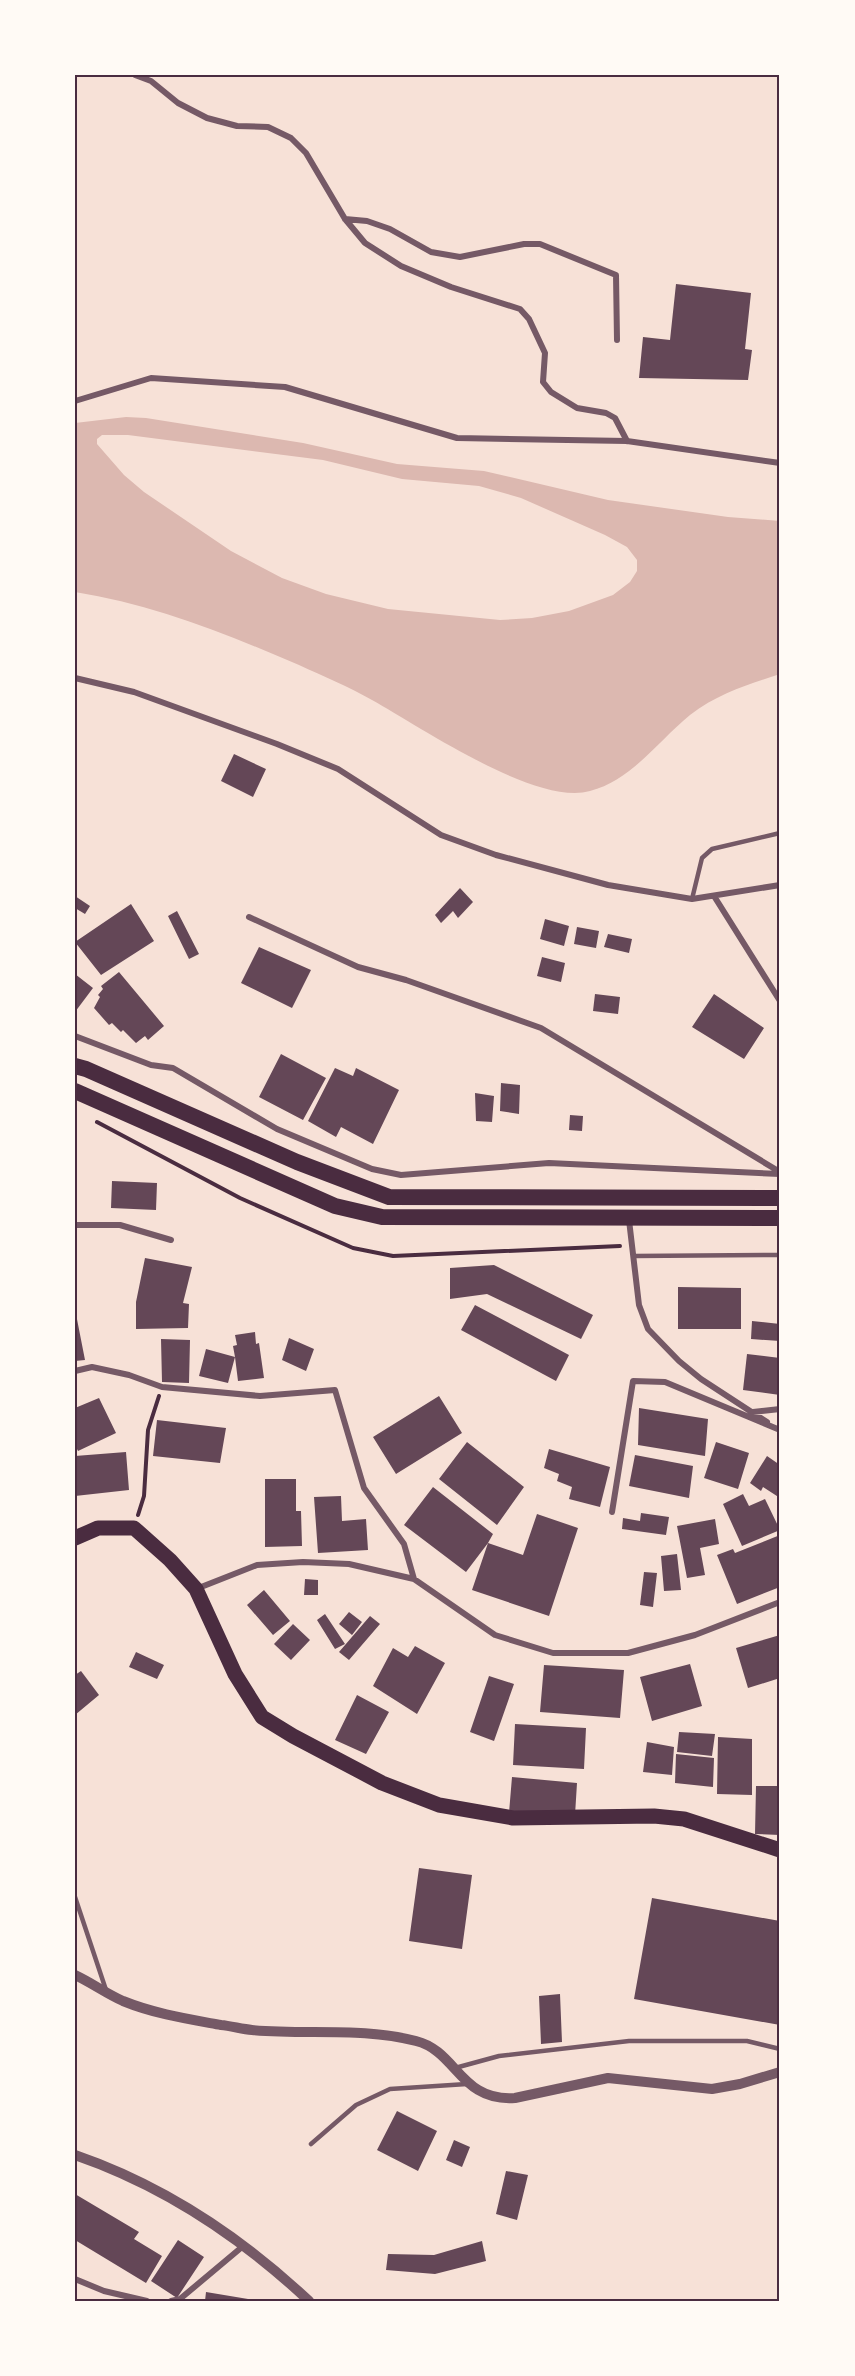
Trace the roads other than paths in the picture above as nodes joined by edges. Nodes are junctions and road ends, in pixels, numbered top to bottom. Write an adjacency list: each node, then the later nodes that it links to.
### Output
1 (135, 75): 2 (street)
2 (345, 219): 3 (street); 5 (street)
3 (617, 340)
4 (75, 401): 5 (street)
5 (627, 441): 6 (street)
6 (780, 463)
7 (75, 678): 11 (street)
8 (780, 833): 11 (lane)
9 (780, 885): 10 (street)
10 (714, 896): 11 (street); 13 (street)
11 (692, 899)
12 (249, 917): 17 (street)
13 (780, 1001)
14 (75, 1036): 17 (street)
15 (81, 1067): 18 (highway)
16 (75, 1091): 19 (highway)
17 (780, 1173)
18 (780, 1198)
19 (628, 1218): 20 (highway); 24 (street)
20 (780, 1218)
21 (75, 1226): 22 (street)
22 (171, 1240)
23 (780, 1255): 24 (lane)
24 (634, 1256): 27 (street)
25 (75, 1371): 31 (street)
26 (780, 1409): 27 (street)
27 (753, 1412): 28 (street)
28 (780, 1430): 29 (street)
29 (612, 1512)
30 (75, 1538): 32 (main road)
31 (414, 1579): 32 (street); 33 (street)
32 (196, 1589): 34 (main road)
33 (780, 1602)
34 (780, 1850)
35 (75, 1897): 37 (lane)
36 (75, 1975): 37 (street)
37 (107, 1993): 39 (street)
38 (780, 2049): 39 (lane)
39 (452, 2068): 41 (street)
40 (780, 2072): 41 (street)
41 (470, 2084): 42 (lane)
42 (311, 2144)
43 (75, 2155): 44 (street)
44 (242, 2247): 47 (street); 48 (street)
45 (75, 2279): 46 (street)
46 (147, 2301)
47 (171, 2301)
48 (309, 2301)

